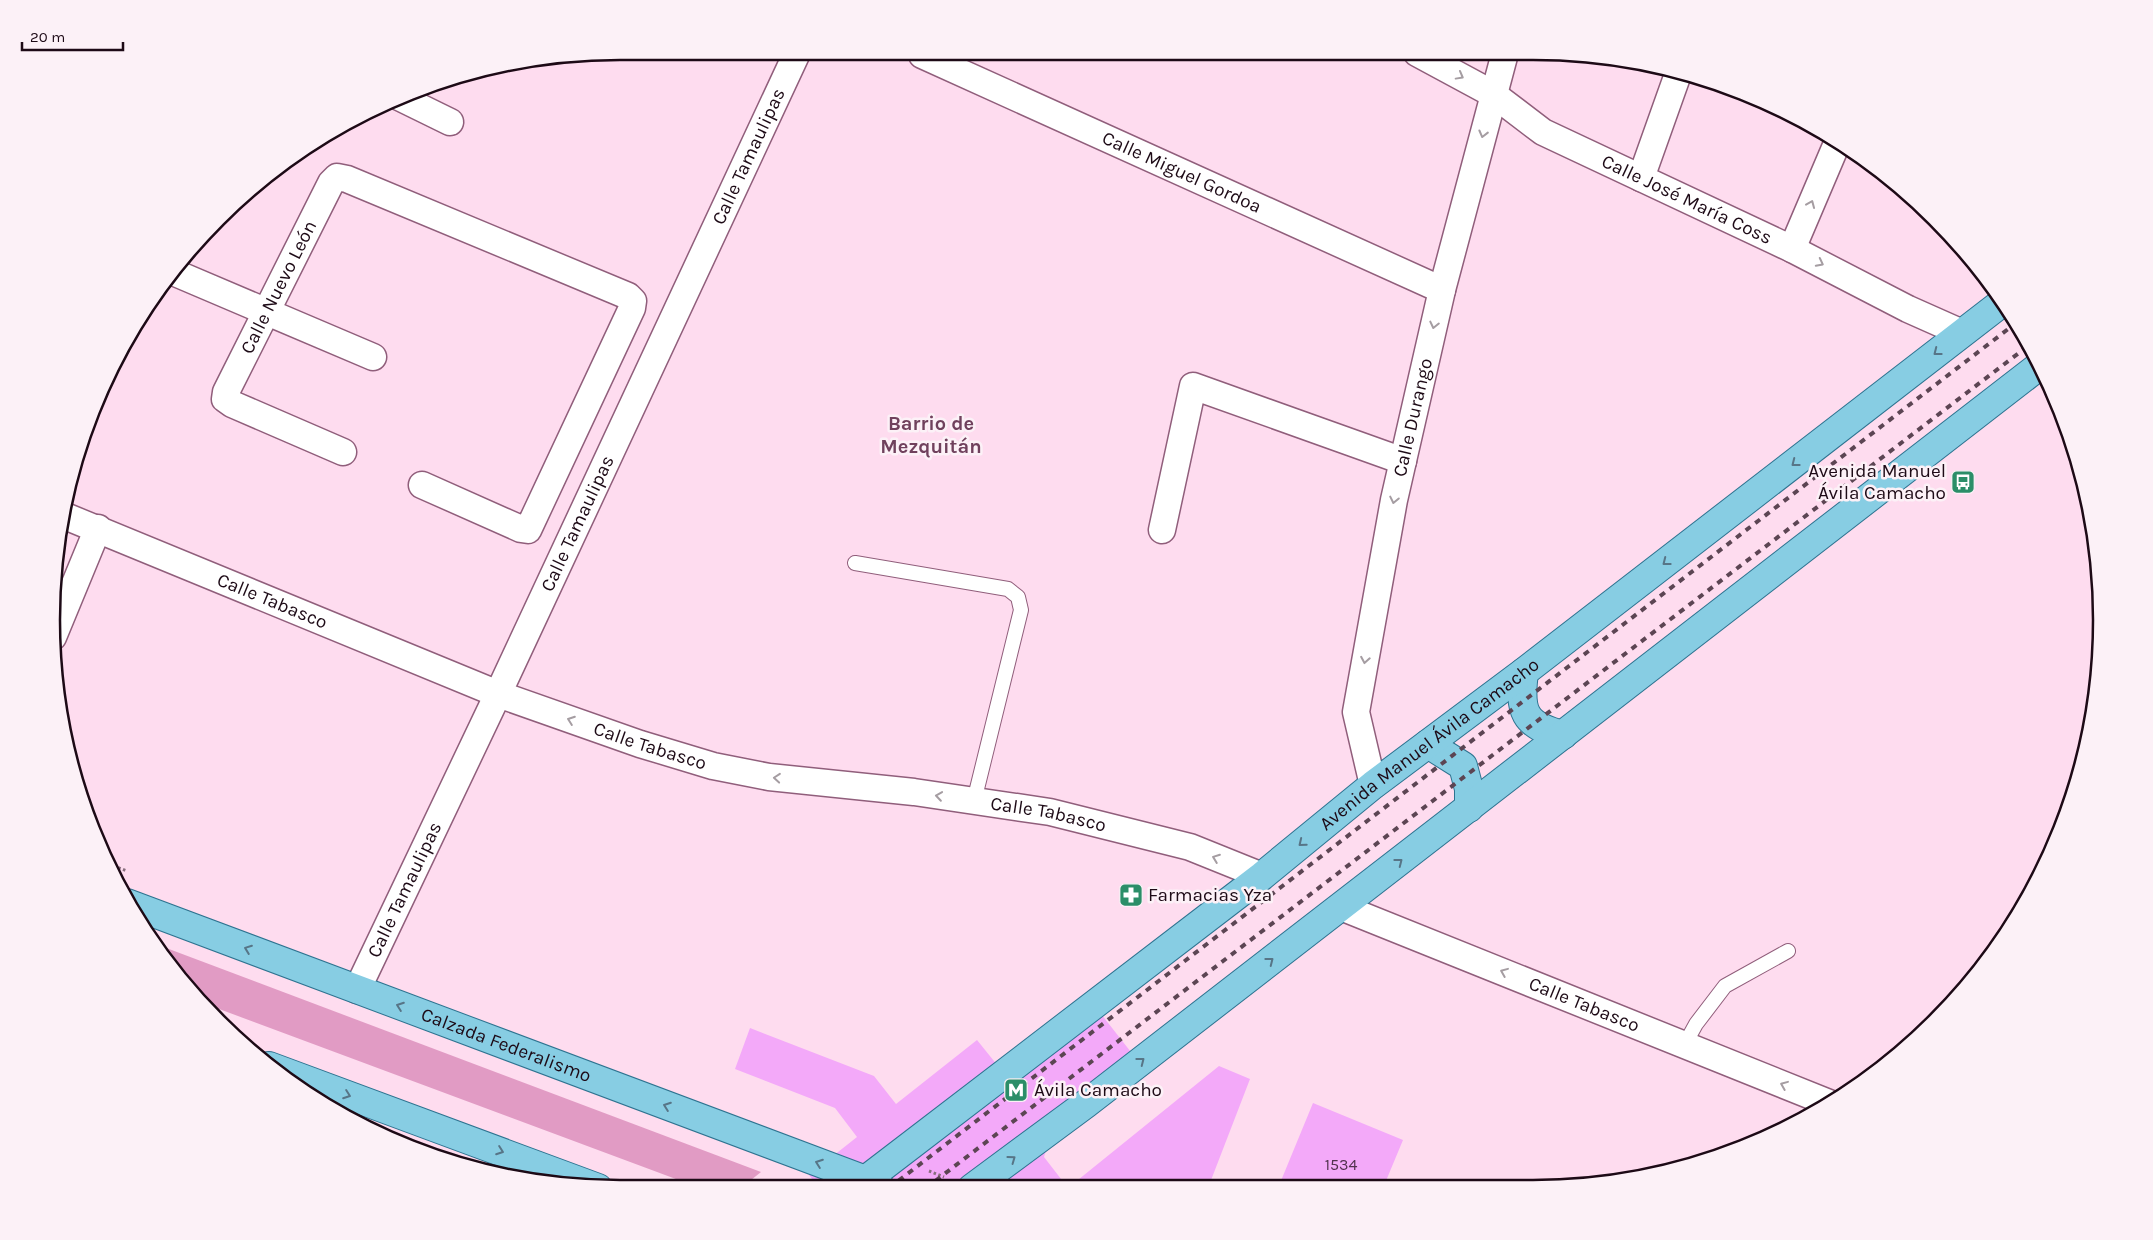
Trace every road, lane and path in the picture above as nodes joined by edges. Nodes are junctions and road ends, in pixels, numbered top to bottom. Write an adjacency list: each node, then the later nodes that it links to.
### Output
1 (794, 60): 28 (street, Calle Tamaulipas)
2 (933, 60): 13 (street, Calle Miguel Gordoa)
3 (1430, 60): 6 (street, Calle José María Coss, one-way to 6)
4 (1503, 60): 6 (street, Calle Durango)
5 (1676, 79): 10 (street)
6 (1493, 94): 10 (street, Calle José María Coss); 13 (street, Calle Durango, one-way to 13)
7 (409, 102): 8 (street)
8 (450, 122)
9 (1835, 149): 11 (street, one-way to 9)
10 (1641, 178): 11 (street, Calle José María Coss)
11 (1792, 249): 16 (street, Calle José María Coss, one-way to 16)
12 (179, 275): 15 (street)
13 (1442, 290): 20 (street, Calle Durango, one-way to 20)
14 (1997, 306): 16 (main road, Avenida Manuel Ávila Camacho)
15 (267, 312): 17 (street); 19 (street, Calle Nuevo León); 21 (street, Calle Nuevo León)
16 (1962, 334): 27 (main road, Avenida Manuel Ávila Camacho, one-way to 27)
17 (374, 357)
18 (2035, 371): 29 (main road)
19 (343, 452)
20 (1403, 461): 24 (street); 31 (street, Calle Durango, one-way to 31)
21 (422, 485)
22 (70, 518): 23 (street, Calle Tabasco)
23 (98, 528): 26 (street); 28 (street, Calle Tabasco)
24 (1162, 530)
25 (855, 563): 32 (lane)
26 (60, 620)
27 (1524, 672): 29 (main road); 30 (main road, Avenida Manuel Ávila Camacho)
28 (498, 694): 32 (street, Calle Tabasco, one-way to 28); 38 (street, Calle Tamaulipas)
29 (1563, 735): 33 (main road)
30 (1428, 744): 31 (main road, Avenida Manuel Ávila Camacho); 33 (main road)
31 (1373, 785): 34 (main road, Avenida Manuel Ávila Camacho, one-way to 34)
32 (974, 801): 34 (street, Calle Tabasco, one-way to 32)
33 (1469, 808): 35 (main road, one-way to 33)
34 (1262, 876): 44 (main road, Avenida Manuel Ávila Camacho)
35 (1340, 907): 39 (street, Calle Tabasco, one-way to 35); 45 (main road, one-way to 35)
36 (140, 908): 38 (main road, Calzada Federalismo, one-way to 36)
37 (1788, 951): 39 (lane)
38 (357, 990): 43 (main road, Calzada Federalismo, one-way to 38)
39 (1685, 1044): 41 (street, Calle Tabasco, one-way to 39)
40 (312, 1088): 42 (main road, one-way to 42)
41 (1821, 1100)
42 (567, 1177)
43 (855, 1180)
44 (874, 1180)
45 (983, 1180)

